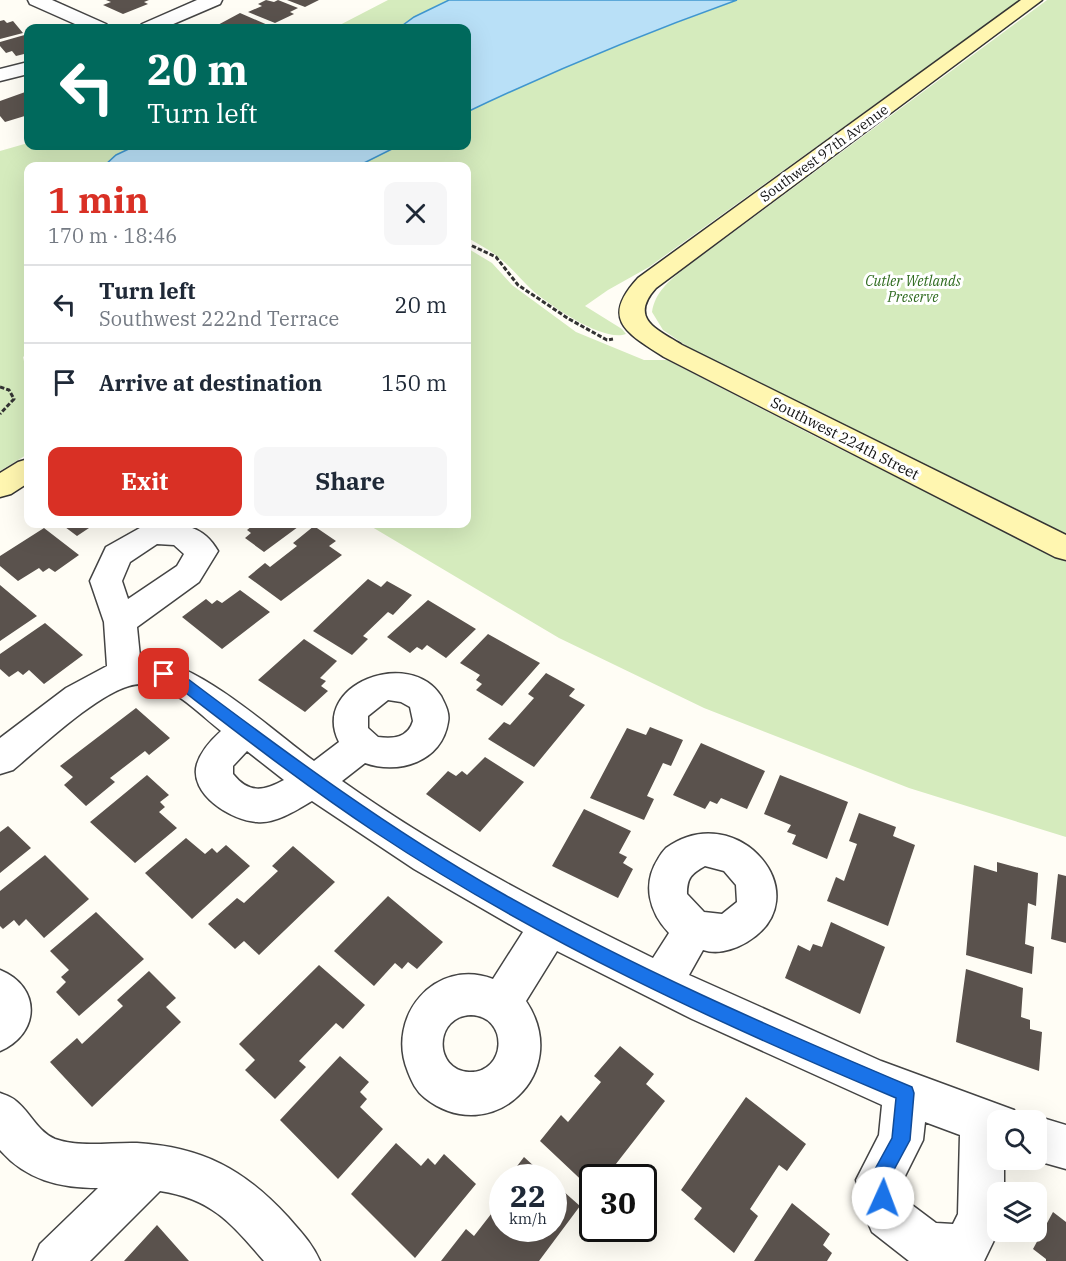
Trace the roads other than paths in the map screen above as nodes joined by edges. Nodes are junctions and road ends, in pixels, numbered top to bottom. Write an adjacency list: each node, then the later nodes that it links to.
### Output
1 (38, 0): 4 (street)
2 (213, 0): 5 (street)
3 (1033, 0): 8 (street, Southwest 97th Avenue)
4 (90, 24)
5 (158, 24)
6 (24, 69): 7 (street)
7 (0, 75)
8 (631, 316): 11 (street, Southwest 224th Street)
9 (24, 472): 10 (street)
10 (0, 487)
11 (1066, 549)
12 (120, 622): 13 (street)
13 (125, 673): 14 (street); 16 (street)
14 (247, 731): 17 (street); 17 (street)
15 (361, 745): 17 (street)
16 (0, 759)
17 (312, 781): 18 (street)
18 (549, 927): 20 (street); 22 (street)
19 (694, 929): 20 (street)
20 (661, 983): 24 (street)
21 (0, 990): 23 (street)
22 (501, 1002)
23 (0, 1030)
24 (905, 1093): 26 (street); 29 (street)
25 (0, 1115): 30 (street)
26 (987, 1123)
27 (1047, 1141): 28 (street)
28 (1066, 1147)
29 (987, 1155)
30 (153, 1166): 31 (street); 32 (street)
31 (57, 1261)
32 (296, 1261)

